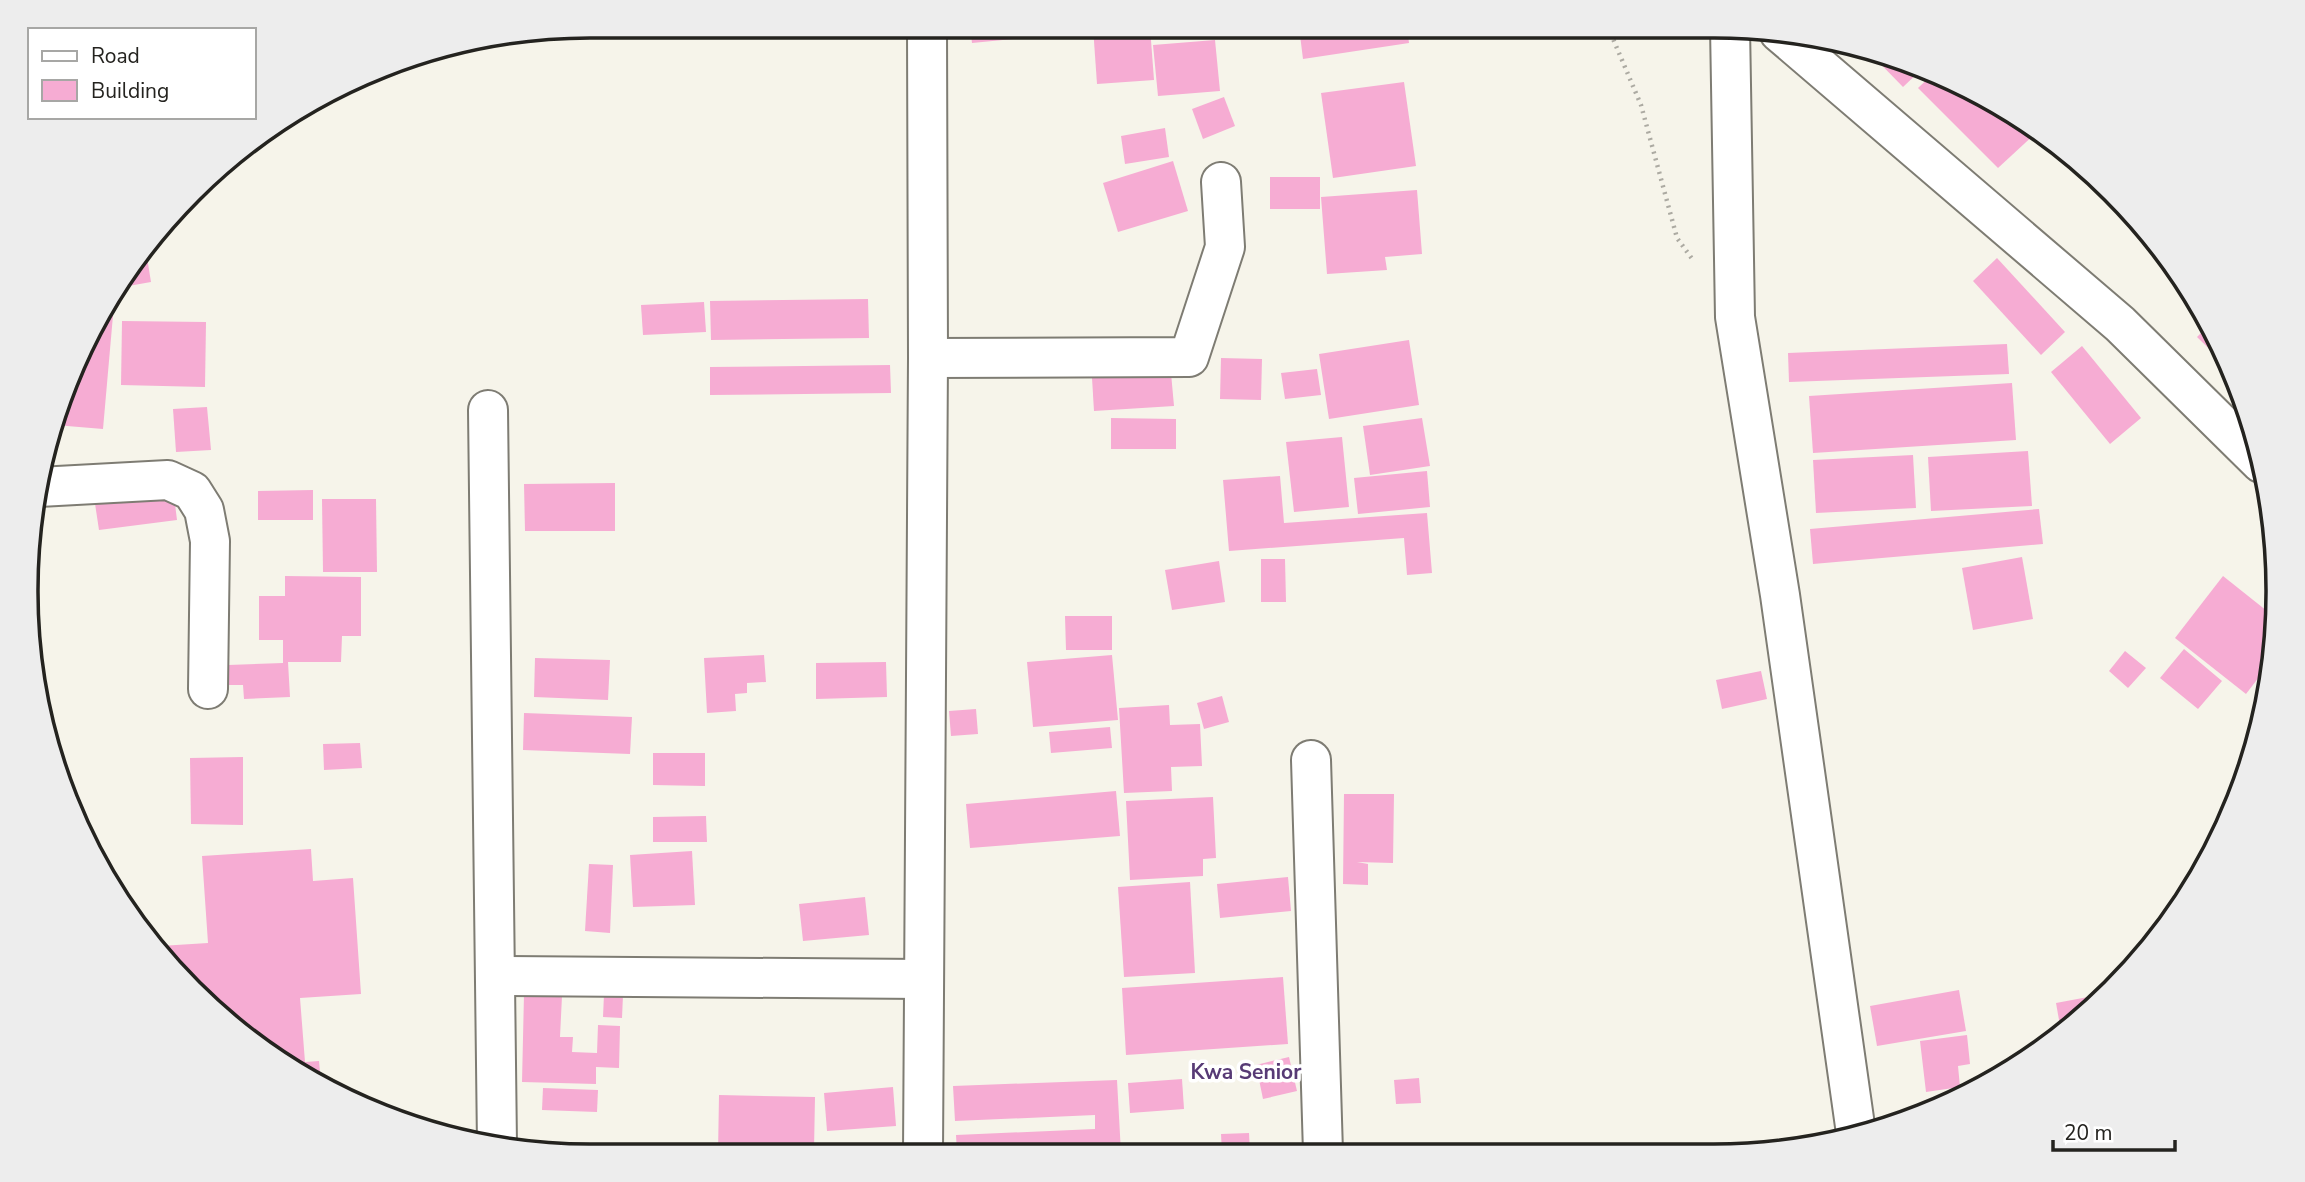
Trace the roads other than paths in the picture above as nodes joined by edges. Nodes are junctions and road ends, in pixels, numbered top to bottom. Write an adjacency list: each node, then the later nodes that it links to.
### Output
1 (927, 38): 5 (street)
2 (1730, 39): 13 (street)
3 (1793, 44): 7 (street)
4 (1221, 181): 5 (street)
5 (928, 358): 12 (street)
6 (488, 410): 11 (street)
7 (2249, 451)
8 (48, 486): 9 (street)
9 (208, 689)
10 (1311, 760): 16 (street)
11 (495, 976): 12 (street); 14 (street)
12 (924, 979): 15 (street)
13 (1855, 1125)
14 (497, 1135)
15 (923, 1144)
16 (1323, 1144)

